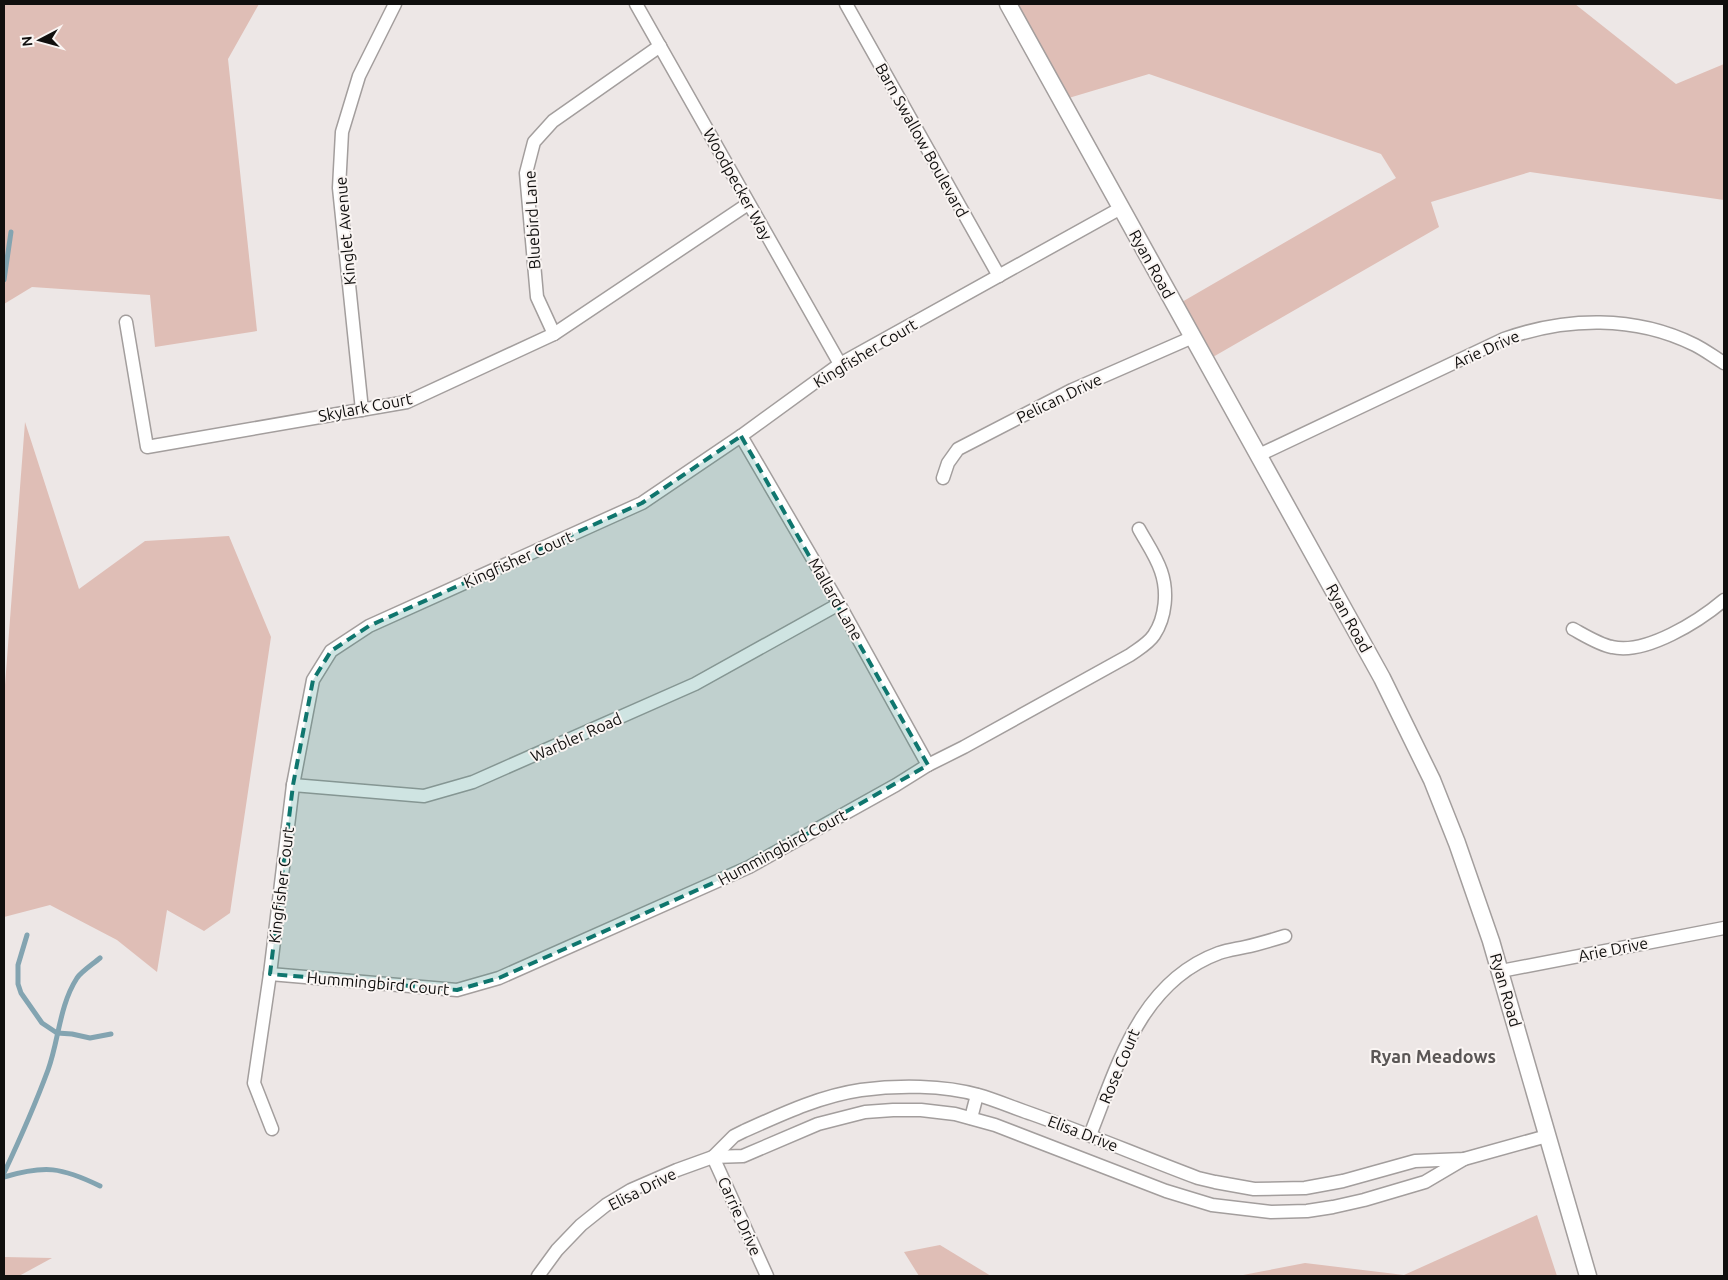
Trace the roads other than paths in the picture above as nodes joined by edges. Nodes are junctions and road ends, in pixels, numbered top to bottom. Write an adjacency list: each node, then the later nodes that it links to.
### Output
1 (396, 4): 14 (street, Kinglet Avenue)
2 (636, 4): 5 (street, Woodpecker Way)
3 (846, 4): 8 (street, Barn Swallow Boulevard)
4 (1008, 4): 7 (street, Ryan Road)
5 (660, 46): 6 (street, Woodpecker Way); 10 (street, Bluebird Lane)
6 (748, 204): 10 (street, Skylark Court); 13 (street, Woodpecker Way)
7 (1121, 208): 8 (street, Kingfisher Court); 11 (street, Ryan Road)
8 (999, 276): 13 (street, Kingfisher Court)
9 (126, 322): 14 (street, Skylark Court)
10 (554, 334): 14 (street, Skylark Court)
11 (1193, 337): 16 (street, Ryan Road); 17 (street, Pelican Drive)
12 (1724, 363): 16 (street, Arie Drive)
13 (840, 364): 15 (street, Kingfisher Court)
14 (362, 410)
15 (741, 436): 20 (street, Mallard Lane); 23 (street, Kingfisher Court)
16 (1259, 455): 26 (street, Ryan Road)
17 (943, 478)
18 (1139, 529): 22 (street, Hummingbird Court)
19 (1724, 600): 21 (street)
20 (839, 604): 22 (street, Mallard Lane); 23 (street, Warbler Road)
21 (1573, 629)
22 (928, 765): 27 (street, Hummingbird Court)
23 (293, 785): 27 (street, Kingfisher Court)
24 (1724, 928): 26 (street, Arie Drive)
25 (1286, 936): 33 (street, Rose Court)
26 (1501, 971): 34 (street, Ryan Road)
27 (270, 974): 32 (street, Kingfisher Court)
28 (860, 1090): 29 (street, Elisa Drive); 30 (street); 35 (street, Elisa Drive)
29 (977, 1095): 31 (street); 33 (street, Elisa Drive)
30 (865, 1112): 31 (street, Elisa Drive); 35 (street, Elisa Drive)
31 (971, 1118): 39 (street, Elisa Drive)
32 (272, 1129)
33 (1090, 1136): 37 (street, Elisa Drive)
34 (1547, 1136): 36 (street, Elisa Drive); 43 (street, Ryan Road)
35 (712, 1156): 41 (street, Elisa Drive); 42 (street, Carrie Drive)
36 (1464, 1159): 38 (street, Elisa Drive); 40 (street, Elisa Drive)
37 (1210, 1181): 38 (street, Elisa Drive); 39 (street)
38 (1328, 1184): 40 (street)
39 (1206, 1204): 40 (street, Elisa Drive)
40 (1332, 1207)
41 (538, 1276)
42 (767, 1276)
43 (1588, 1276)

